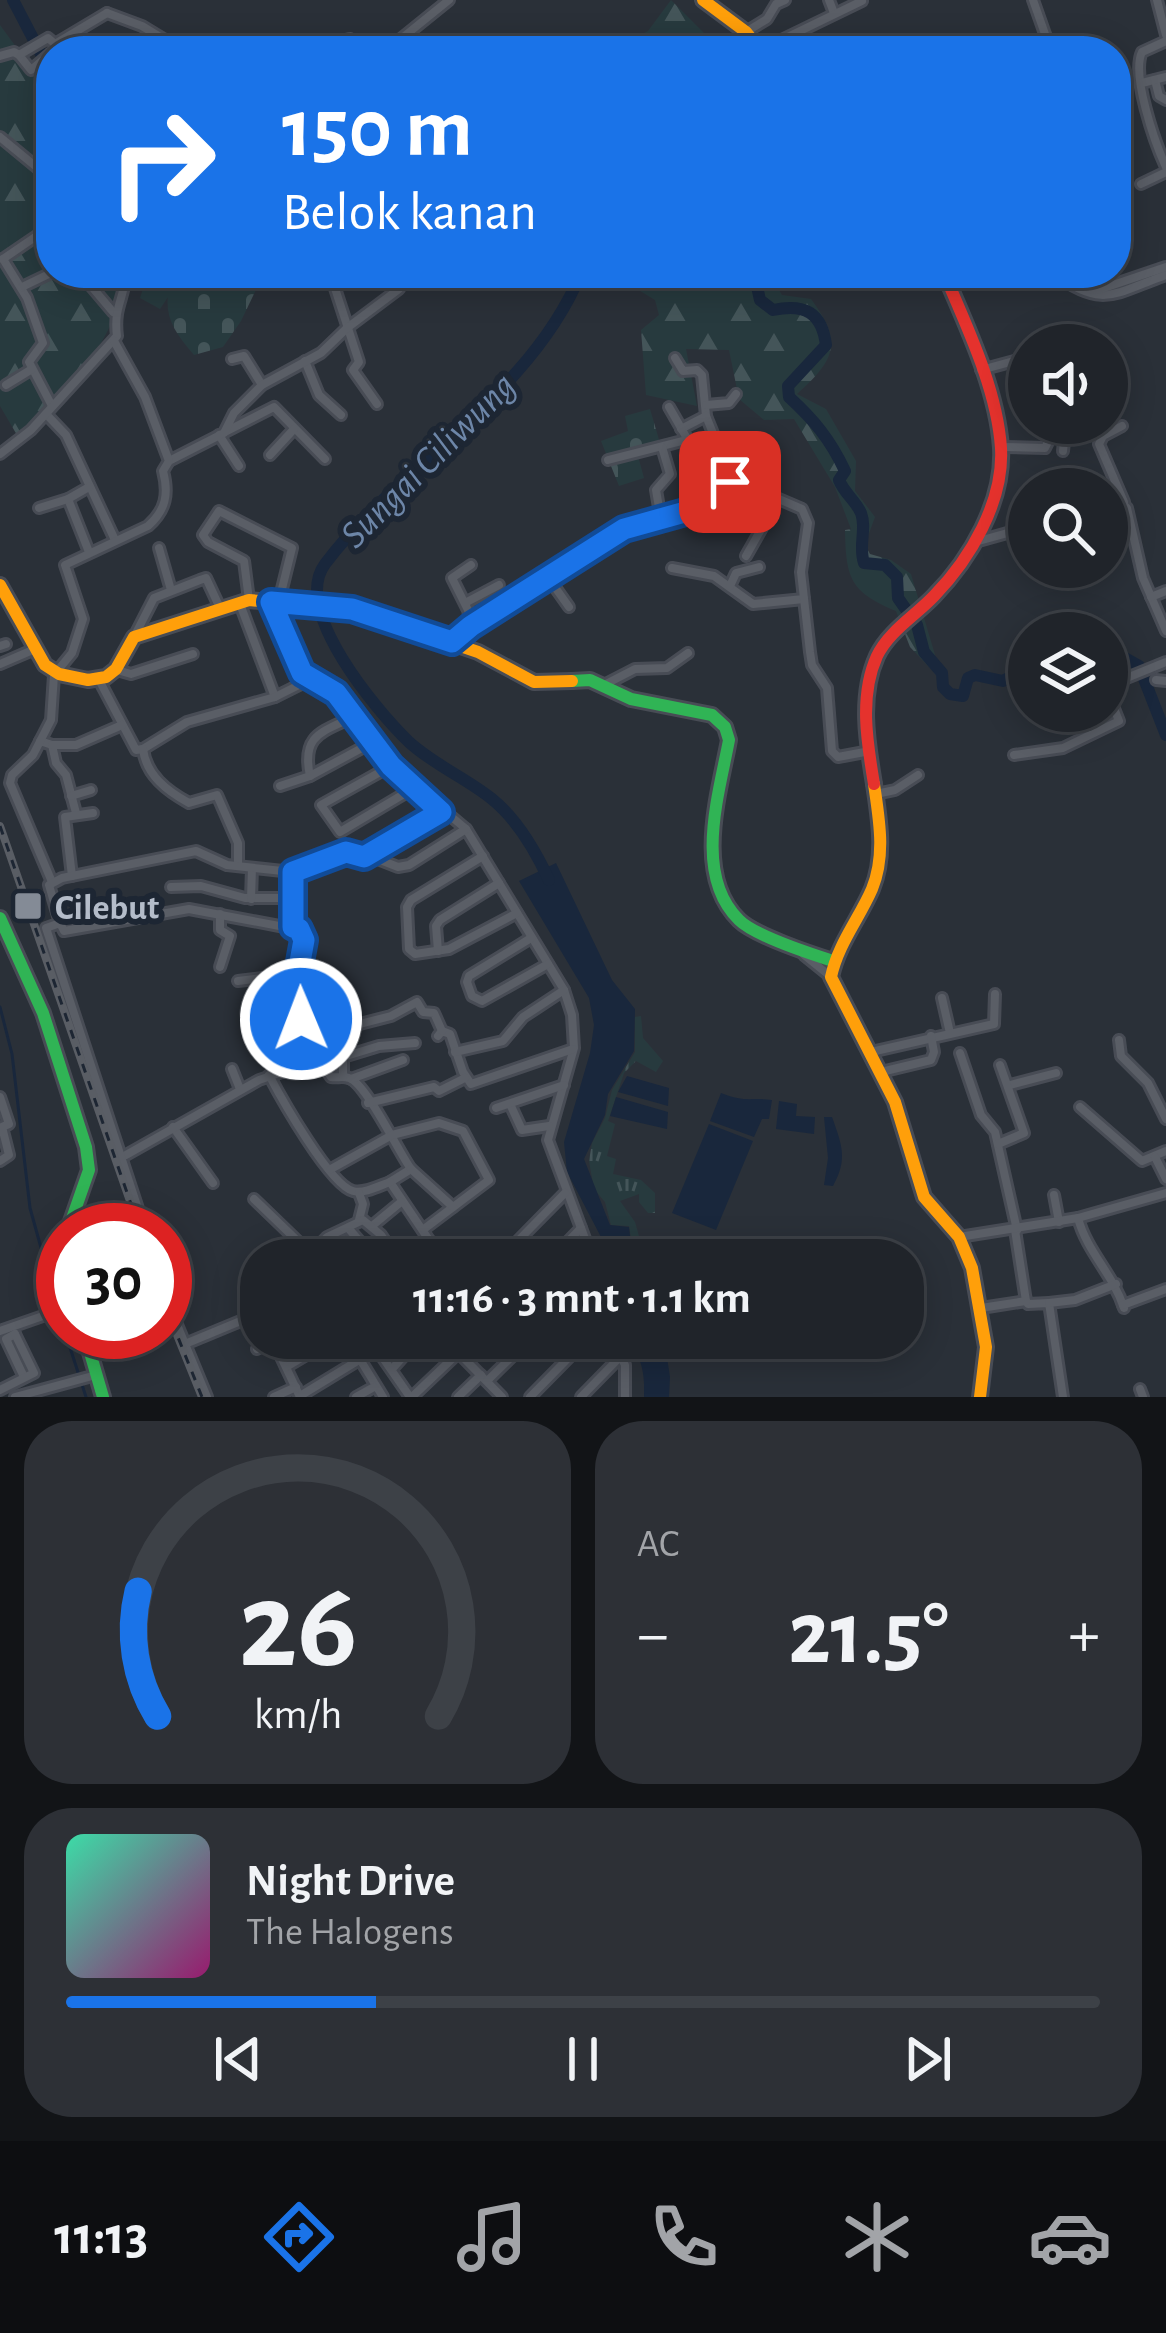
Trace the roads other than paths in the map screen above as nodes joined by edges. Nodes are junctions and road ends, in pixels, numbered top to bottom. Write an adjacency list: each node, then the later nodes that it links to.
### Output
1 (449, 0): 12 (street)
2 (703, 0): 9 (main road)
3 (785, 0): 9 (street)
4 (829, 0): 8 (street)
5 (1033, 0): 15 (street)
6 (862, 1): 8 (street)
7 (1161, 3): 16 (street)
8 (834, 13): 14 (street)
9 (747, 28): 13 (main road)
10 (67, 36): 11 (street)
11 (158, 36)
12 (405, 36)
13 (752, 36)
14 (789, 36)
15 (1046, 36)
16 (1166, 38): 23 (street)
17 (36, 51): 18 (street)
18 (20, 55): 19 (street); 20 (street)
19 (0, 56)
20 (36, 65)
21 (1166, 77): 22 (street)
22 (1155, 80): 23 (street); 24 (street)
23 (1142, 83): 27 (street)
24 (1166, 100)
25 (0, 136): 26 (street)
26 (36, 166)
27 (1166, 170): 28 (street)
28 (1141, 184)
29 (36, 236): 30 (street)
30 (2, 260): 34 (street)
31 (1162, 272): 33 (street)
32 (36, 280): 34 (street)
33 (1131, 283)
34 (22, 287): 49 (street)
35 (92, 288): 42 (street)
36 (124, 288): 42 (street)
37 (335, 288): 43 (street)
38 (399, 288): 43 (street)
39 (950, 288): 50 (main road)
40 (1079, 288): 41 (street)
41 (1116, 288)
42 (114, 314): 44 (street)
43 (347, 328): 47 (street); 54 (street)
44 (114, 340): 57 (street); 75 (street)
45 (675, 358): 55 (street)
46 (232, 359): 52 (street)
47 (305, 361): 52 (street); 58 (street)
48 (1008, 363): 50 (street)
49 (32, 369): 51 (street); 57 (street)
50 (980, 371): 68 (main road)
51 (6, 385)
52 (262, 385): 62 (street)
53 (736, 394): 55 (street)
54 (377, 404)
55 (706, 405): 59 (street)
56 (669, 407): 61 (street)
57 (49, 410): 70 (street); 78 (street)
58 (340, 415)
59 (706, 416): 61 (street); 64 (street)
60 (295, 429): 62 (street); 72 (street); 73 (street)
61 (681, 429): 63 (street)
62 (221, 434): 75 (street); 76 (street)
63 (686, 440): 67 (street); 71 (street)
64 (717, 443): 71 (street); 80 (street)
65 (1048, 444): 68 (street)
66 (1064, 444): 69 (street)
67 (662, 447): 74 (street); 84 (street)
68 (1001, 447): 87 (main road)
69 (1063, 451)
70 (0, 454)
71 (693, 454): 77 (street)
72 (270, 455)
73 (325, 459)
74 (608, 460)
75 (170, 461): 86 (street)
76 (239, 466)
77 (711, 480)
78 (89, 487): 81 (street); 86 (street)
79 (767, 494): 80 (street); 90 (street); 101 (street)
80 (732, 499): 84 (street)
81 (68, 500): 82 (street); 89 (street)
82 (39, 508)
83 (1128, 517): 100 (street)
84 (661, 519): 94 (street)
85 (1008, 533): 87 (street)
86 (115, 540): 89 (street)
87 (973, 542): 130 (main road)
88 (159, 548): 98 (street)
89 (89, 552): 117 (street)
90 (746, 556)
91 (471, 565): 104 (street)
92 (758, 567): 97 (street)
93 (672, 568): 97 (street)
94 (548, 576): 105 (street); 107 (street)
95 (500, 585): 104 (street)
96 (0, 586): 111 (main road)
97 (730, 586): 101 (street)
98 (171, 590): 106 (street); 109 (street)
99 (1166, 591): 100 (street)
100 (1151, 597): 108 (street)
101 (804, 599): 130 (street)
102 (244, 601): 103 (main road); 103 (street); 106 (main road); 122 (street)
103 (279, 603): 110 (main road); 120 (street)
104 (465, 603): 107 (street)
105 (569, 607)
106 (220, 608): 109 (main road)
107 (471, 626): 110 (street)
108 (1166, 631)
109 (134, 637): 116 (main road)
110 (452, 642): 121 (main road)
111 (35, 649): 115 (street); 117 (main road)
112 (688, 653): 121 (street)
113 (193, 654): 116 (street)
114 (1166, 662): 118 (street)
115 (0, 664)
116 (116, 669): 119 (main road)
117 (54, 674): 119 (main road); 126 (street)
118 (1128, 677)
119 (98, 679): 124 (street)
120 (309, 680): 122 (street); 123 (street)
121 (604, 685): 161 (main road)
122 (274, 697): 129 (street)
123 (355, 716): 127 (street); 134 (street)
124 (122, 724): 128 (street); 129 (street)
125 (1097, 732): 131 (street)
126 (40, 741): 128 (street); 150 (street)
127 (373, 742): 132 (street); 134 (street)
128 (52, 745): 139 (street)
129 (143, 748): 146 (street)
130 (870, 751): 138 (main road)
131 (1014, 755)
132 (391, 766): 136 (street); 136 (street)
133 (918, 775): 138 (street)
134 (310, 776): 135 (street)
135 (280, 785)
136 (414, 788): 140 (street)
137 (91, 790): 139 (street)
138 (875, 794): 163 (main road)
139 (71, 796): 141 (street)
140 (441, 812): 143 (street); 144 (street)
141 (76, 813): 142 (street); 149 (street)
142 (92, 813)
143 (466, 829): 144 (street); 145 (street)
144 (369, 855): 148 (street)
145 (483, 856): 151 (street); 162 (street)
146 (238, 864): 147 (street); 149 (street)
147 (252, 868): 148 (street); 154 (street)
148 (293, 872): 153 (street)
149 (72, 876): 150 (street)
150 (52, 882): 158 (street)
151 (499, 883): 155 (street); 162 (street)
152 (171, 887): 154 (street)
153 (293, 898): 154 (street); 159 (street)
154 (251, 899)
155 (517, 913): 160 (street); 162 (street)
156 (220, 914): 158 (street); 159 (street); 165 (street)
157 (0, 920): 220 (main road)
158 (60, 922): 221 (street)
159 (293, 927): 166 (street)
160 (531, 938): 164 (street); 164 (street)
161 (800, 950): 163 (main road); 167 (street)
162 (438, 951)
163 (833, 961): 167 (main road)
164 (548, 964): 169 (street)
165 (220, 967)
166 (296, 974): 168 (street); 174 (street)
167 (831, 977): 181 (main road)
168 (238, 981)
169 (564, 990): 178 (street); 180 (street)
170 (994, 994): 173 (street)
171 (942, 998): 173 (street)
172 (256, 1030): 174 (street)
173 (950, 1033): 175 (street)
174 (308, 1035): 179 (street); 180 (street)
175 (931, 1036): 181 (street); 186 (street)
176 (1119, 1040): 199 (street)
177 (416, 1043): 189 (street)
178 (574, 1048): 190 (street); 191 (street)
179 (317, 1049): 188 (street); 189 (street)
180 (455, 1052): 190 (street)
181 (872, 1052): 186 (main road)
182 (960, 1053): 204 (street)
183 (404, 1060): 189 (street)
184 (1000, 1065): 192 (street)
185 (232, 1069): 193 (street)
186 (881, 1072): 231 (main road)
187 (1056, 1072): 192 (street)
188 (269, 1075): 193 (street); 209 (street)
189 (347, 1078): 195 (street)
190 (466, 1078): 195 (street)
191 (566, 1084): 196 (street); 200 (street)
192 (1010, 1085): 204 (street)
193 (240, 1089): 201 (street)
194 (0, 1097): 202 (street)
195 (368, 1103): 203 (street)
196 (510, 1103): 198 (street); 200 (street)
197 (1080, 1107): 207 (street)
198 (496, 1108)
199 (1166, 1119)
200 (550, 1126): 215 (street)
201 (173, 1127): 206 (street); 213 (street)
202 (1, 1128): 208 (street)
203 (392, 1135): 209 (street); 210 (street); 222 (street)
204 (998, 1144): 230 (street)
205 (1166, 1151): 207 (street)
206 (126, 1154)
207 (1155, 1156): 211 (street)
208 (0, 1161)
209 (331, 1169): 214 (street)
210 (411, 1169): 212 (street); 222 (street)
211 (1166, 1179)
212 (390, 1182): 214 (street); 219 (street)
213 (213, 1183)
214 (359, 1193): 224 (street)
215 (566, 1193): 228 (street); 237 (street)
216 (1166, 1193): 223 (street)
217 (1054, 1195): 225 (street)
218 (254, 1199): 232 (street)
219 (401, 1202): 226 (street); 227 (street)
220 (77, 1203)
221 (136, 1203)
222 (453, 1208): 227 (street)
223 (1078, 1218): 225 (street); 240 (street)
224 (359, 1220): 226 (street); 229 (street)
225 (1059, 1222): 230 (street)
226 (372, 1226): 235 (street)
227 (424, 1228): 236 (street)
228 (581, 1228): 238 (street); 239 (street)
229 (349, 1229): 233 (street); 234 (street)
230 (1016, 1230): 231 (street); 242 (street)
231 (959, 1237): 244 (main road)
232 (291, 1239)
233 (326, 1239)
234 (357, 1239)
235 (382, 1239)
236 (429, 1239)
237 (520, 1239)
238 (570, 1239)
239 (585, 1239)
240 (1116, 1284): 241 (street); 243 (street)
241 (1166, 1289)
242 (1026, 1301): 243 (street); 244 (street)
243 (1049, 1303): 286 (street)
244 (980, 1308): 285 (main road)
245 (36, 1317): 247 (street)
246 (240, 1320): 248 (street)
247 (0, 1330)
248 (192, 1341)
249 (92, 1359): 264 (main road)
250 (191, 1359): 275 (street)
251 (283, 1359): 262 (street)
252 (298, 1359): 262 (street)
253 (364, 1359): 261 (street)
254 (384, 1359): 263 (street)
255 (401, 1359): 263 (street)
256 (452, 1359): 279 (street)
257 (465, 1359): 266 (street)
258 (506, 1359): 266 (street)
259 (567, 1359): 282 (street)
260 (618, 1360): 283 (street); 284 (street)
261 (361, 1361): 268 (street); 271 (street)
262 (286, 1366): 271 (street)
263 (392, 1369): 279 (street)
264 (94, 1375): 267 (street); 274 (main road)
265 (24, 1377): 265 (street); 269 (street)
266 (484, 1378): 280 (street); 281 (street)
267 (60, 1385): 270 (street); 273 (street)
268 (374, 1387): 277 (street); 278 (street)
269 (0, 1390)
270 (44, 1393): 272 (street)
271 (298, 1393): 276 (street)
272 (15, 1397)
273 (64, 1397)
274 (103, 1397)
275 (207, 1397)
276 (274, 1397)
277 (356, 1397)
278 (382, 1397)
279 (411, 1397)
280 (458, 1397)
281 (502, 1397)
282 (530, 1397)
283 (581, 1397)
284 (625, 1397)
285 (980, 1397)
286 (1064, 1397)

